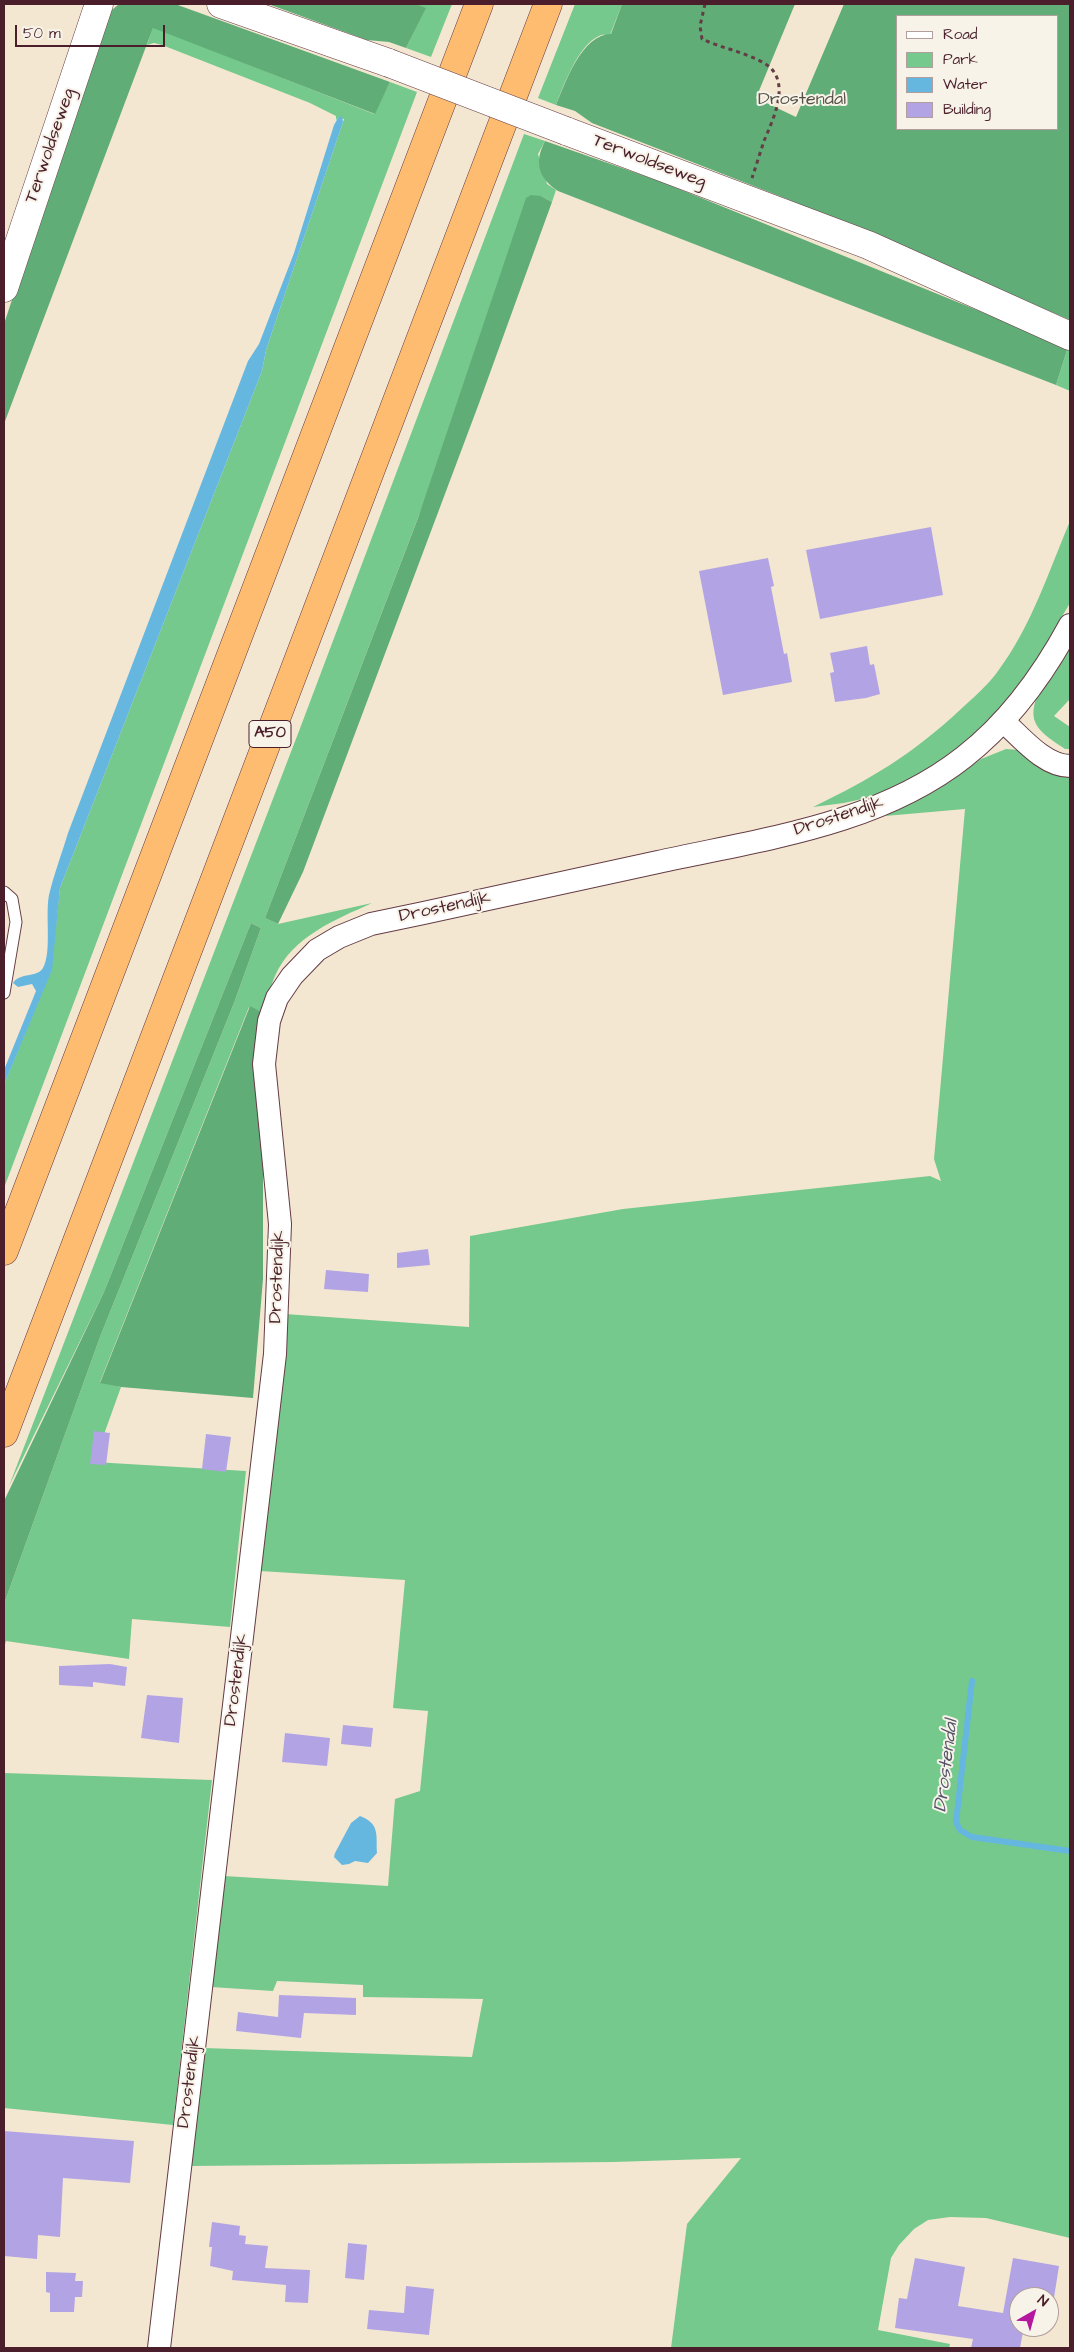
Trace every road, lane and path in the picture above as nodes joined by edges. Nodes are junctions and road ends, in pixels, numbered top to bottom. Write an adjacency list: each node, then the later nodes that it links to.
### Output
1 (99, 4): 7 (street, Terwoldseweg)
2 (221, 4): 6 (street, Terwoldseweg, bridge)
3 (479, 4): 14 (highway)
4 (548, 4): 15 (highway, A50)
5 (705, 4): 6 (path)
6 (745, 198): 8 (street, Terwoldseweg)
7 (4, 288)
8 (1070, 336)
9 (1070, 625): 10 (street, Drostendijk)
10 (1004, 721): 11 (street); 16 (street, Drostendijk)
11 (1070, 766)
12 (4, 892): 13 (lane)
13 (4, 993)
14 (4, 1251)
15 (4, 1433)
16 (158, 2348)

